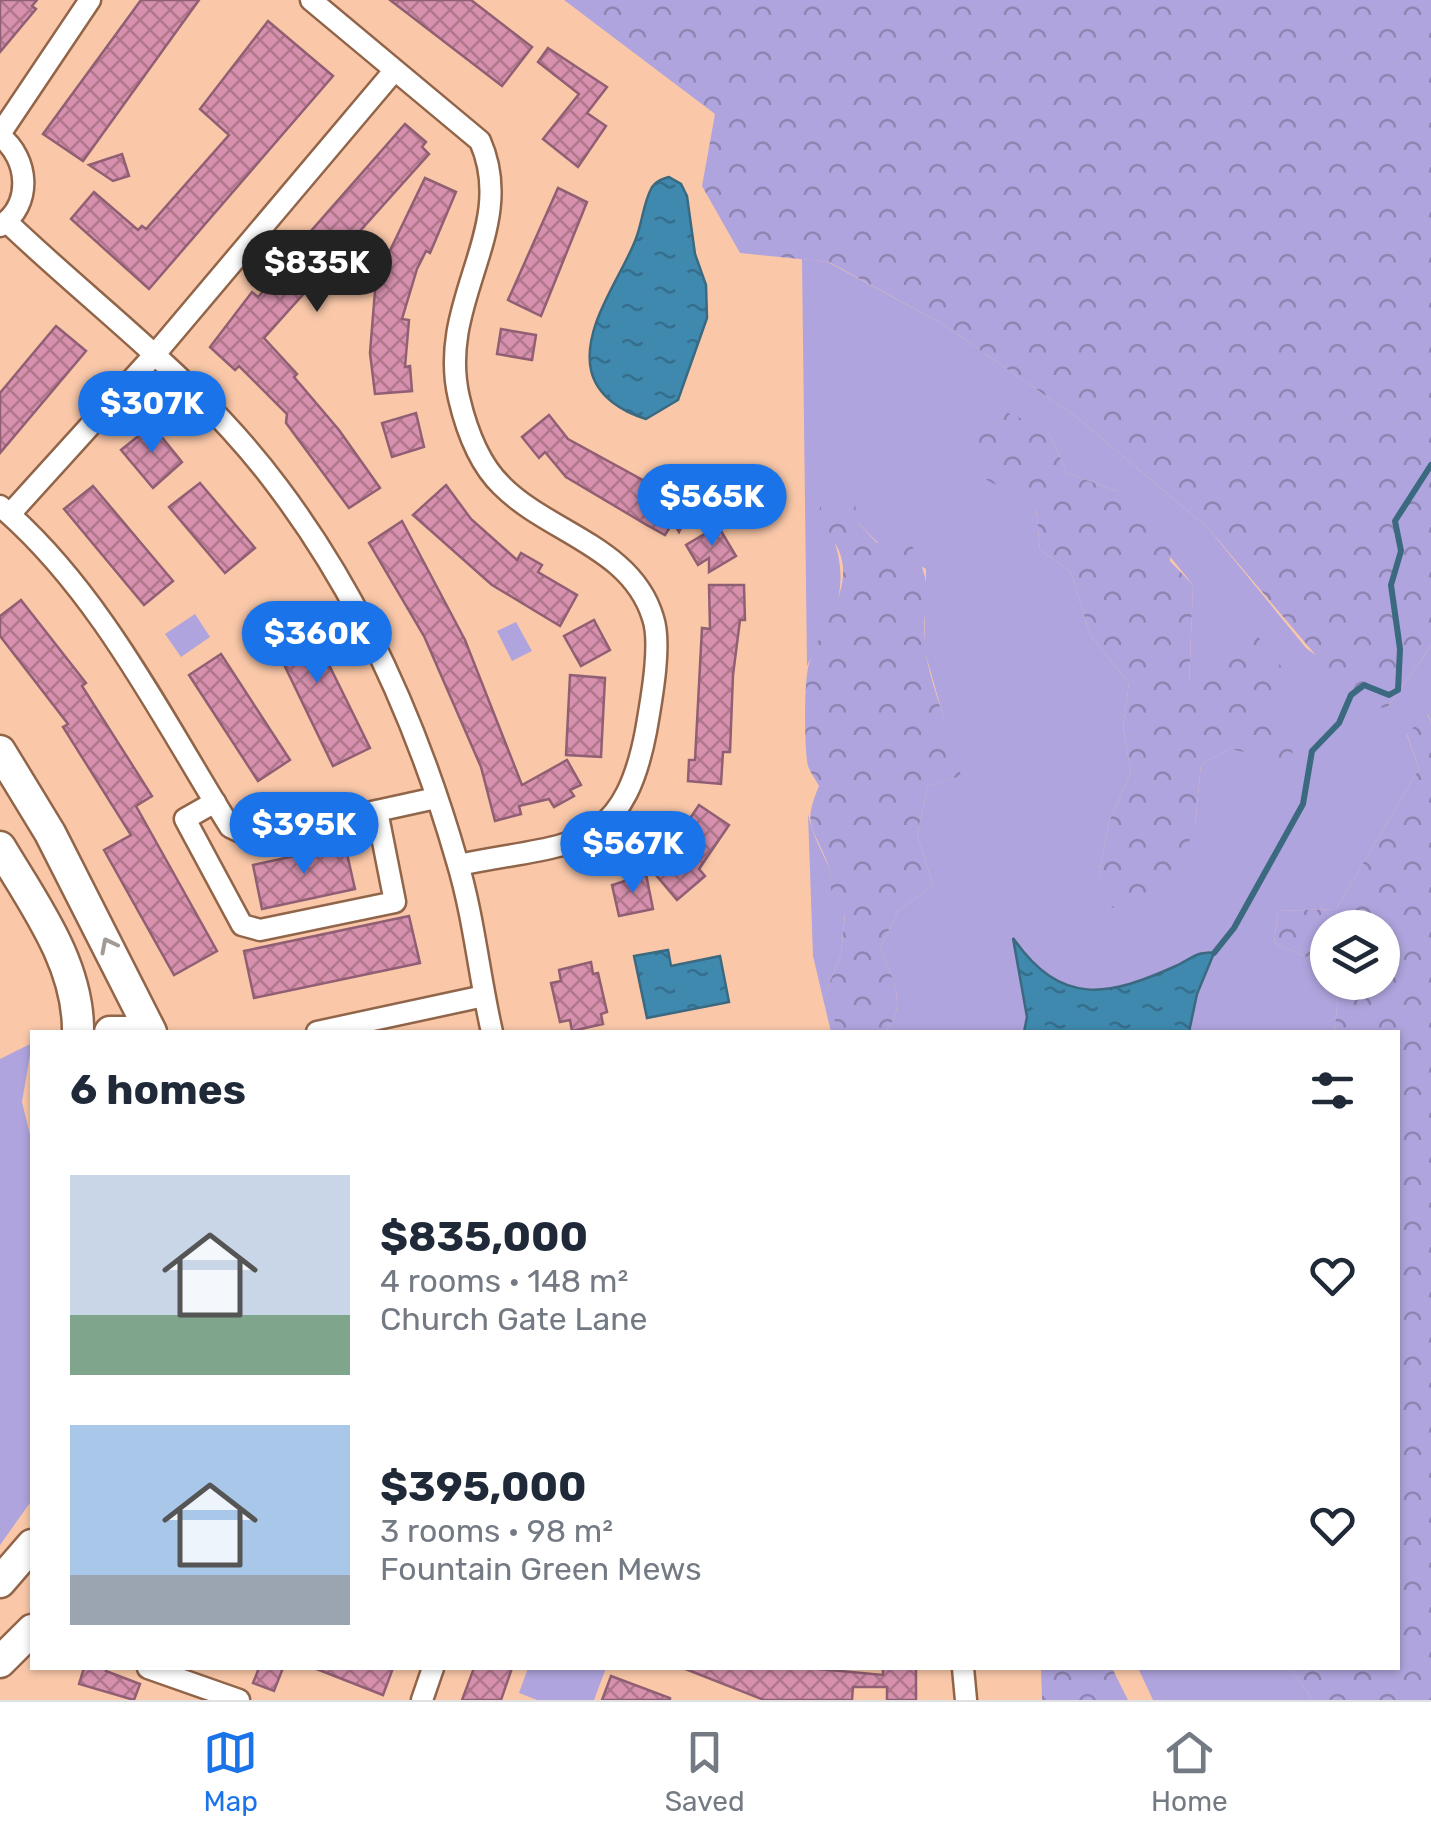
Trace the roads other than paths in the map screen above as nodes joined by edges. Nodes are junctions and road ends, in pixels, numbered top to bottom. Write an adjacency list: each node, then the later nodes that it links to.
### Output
1 (90, 0): 4 (street)
2 (311, 0): 3 (street)
3 (394, 71): 6 (street); 13 (street)
4 (0, 135): 5 (street)
5 (3, 224): 6 (street)
6 (156, 353): 7 (street); 9 (street)
7 (5, 510): 10 (street)
8 (0, 751): 16 (street, one-way to 8)
9 (436, 798): 11 (street); 13 (street)
10 (215, 802): 11 (street); 11 (street)
11 (377, 811)
12 (0, 847): 15 (street)
13 (458, 865): 14 (street)
14 (484, 996): 17 (street); 18 (street)
15 (78, 1030)
16 (147, 1030)
17 (326, 1030)
18 (492, 1030)
19 (30, 1547): 20 (street)
20 (0, 1582)
21 (30, 1632): 22 (street)
22 (0, 1662)
23 (154, 1670): 26 (street)
24 (433, 1670): 27 (street)
25 (964, 1670): 28 (street)
26 (239, 1700)
27 (422, 1700)
28 (966, 1700)

